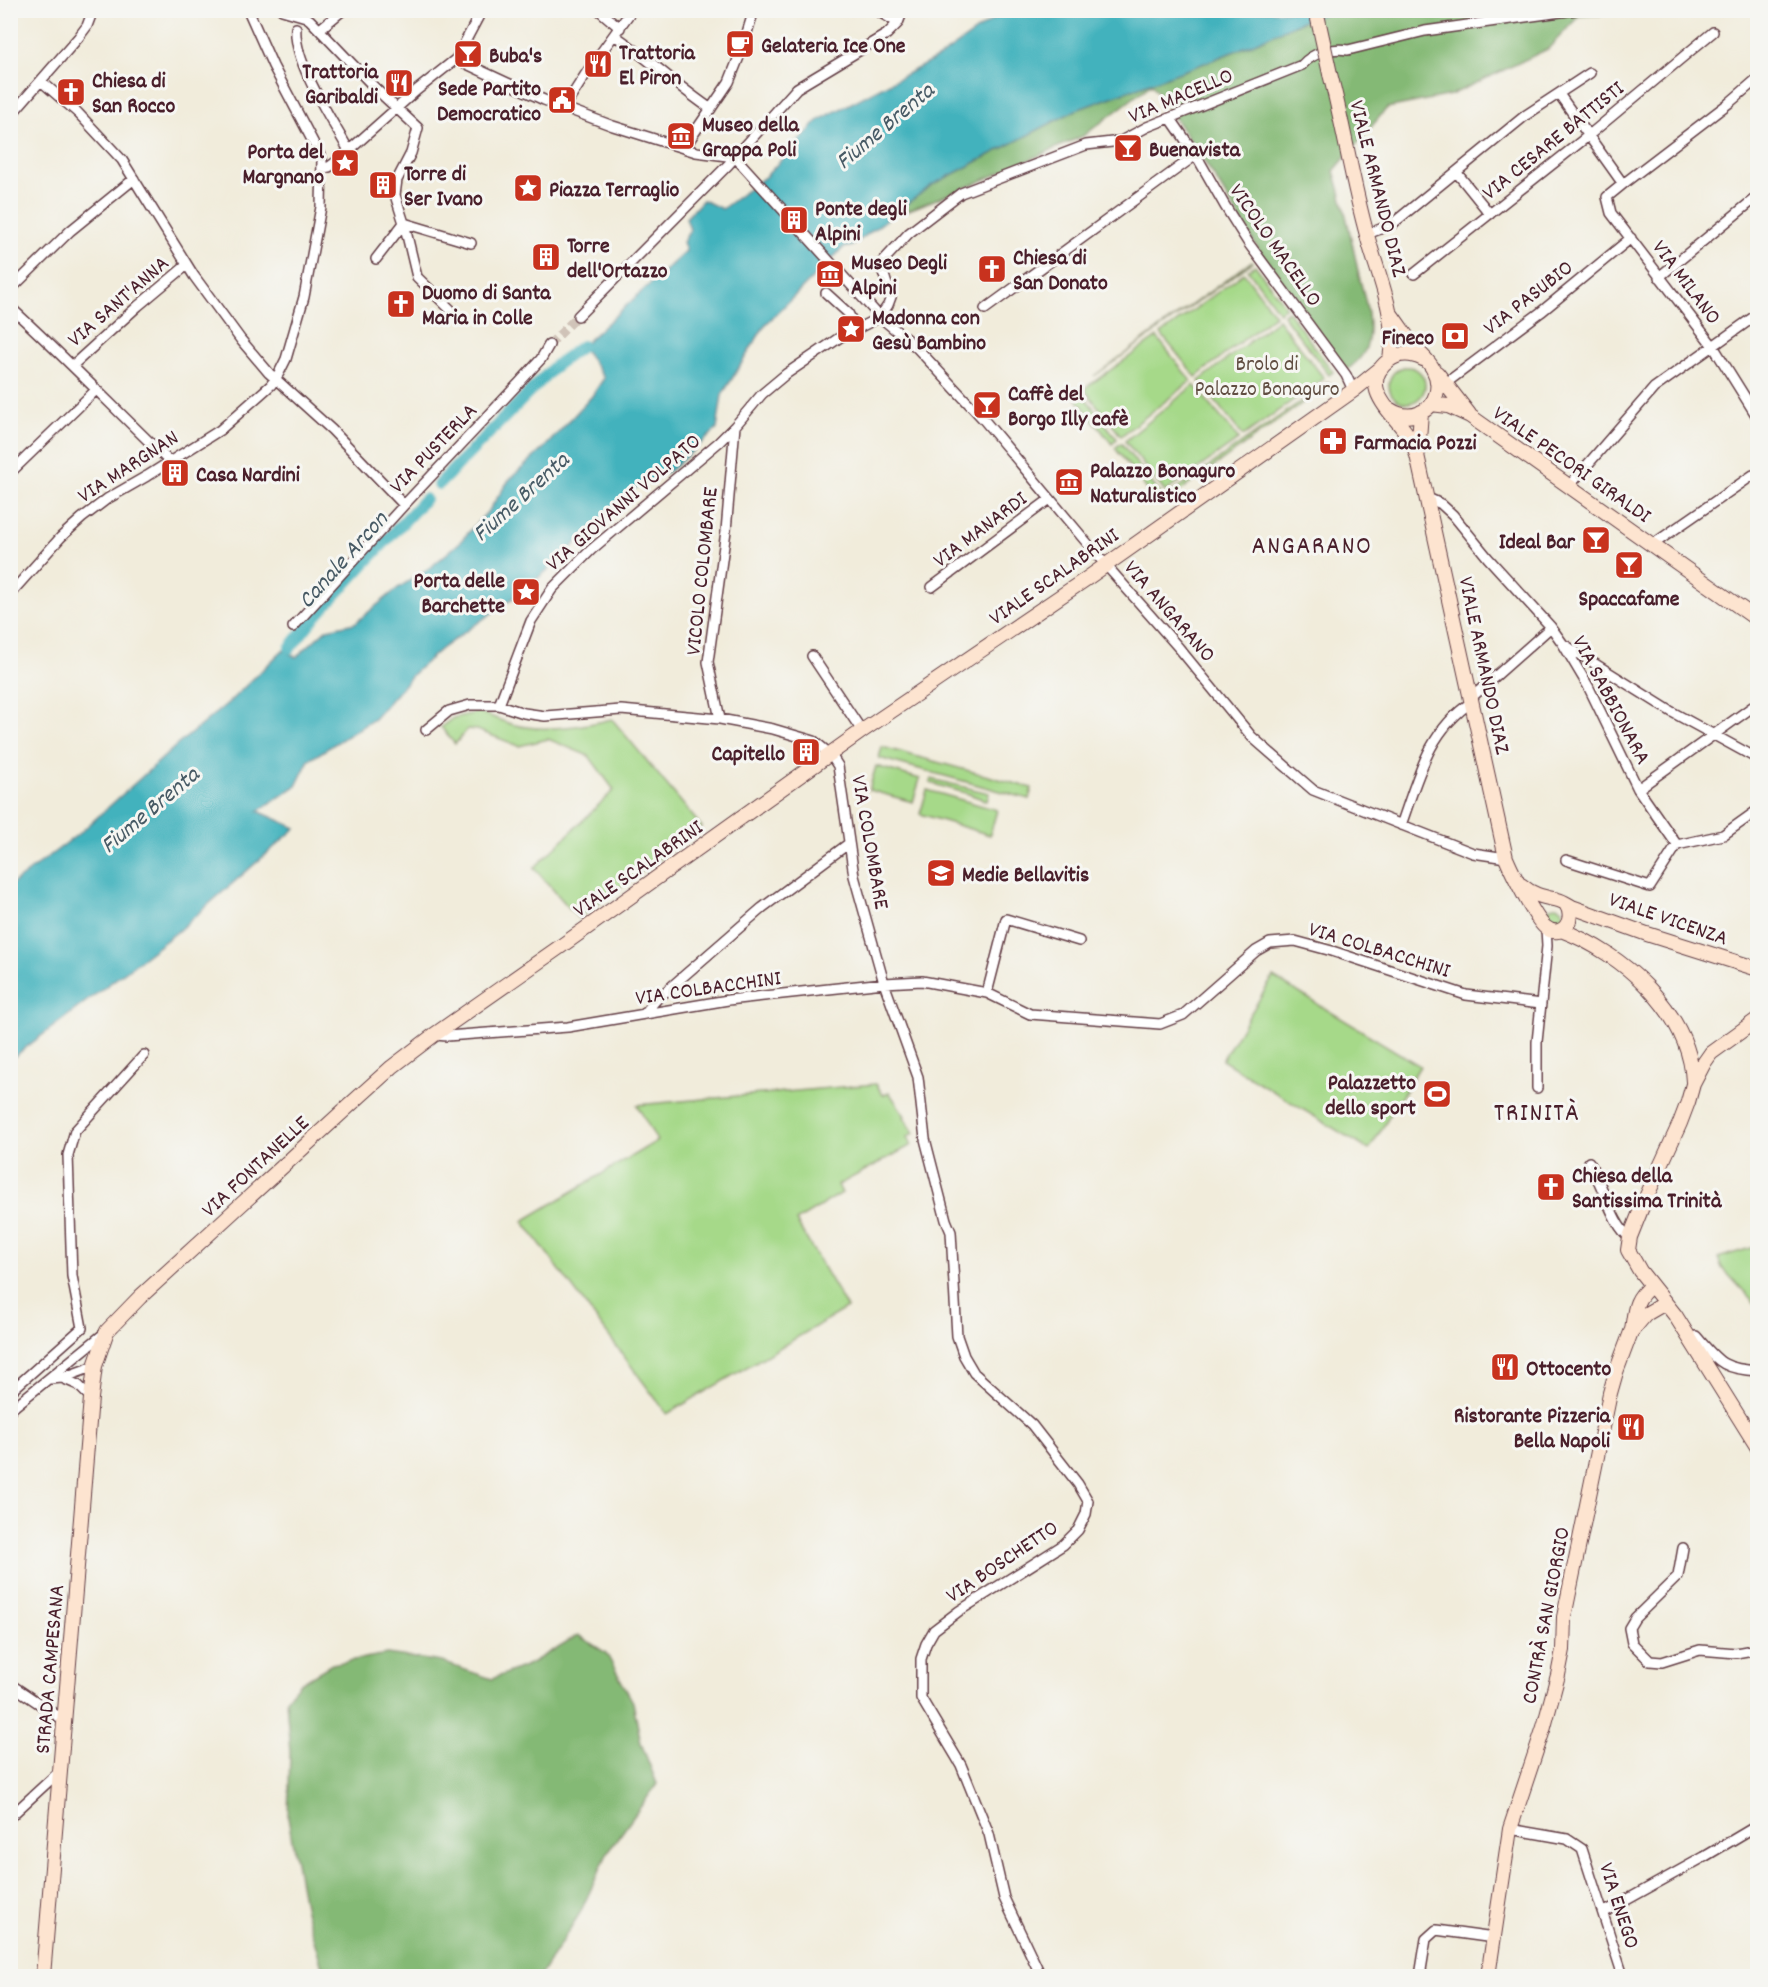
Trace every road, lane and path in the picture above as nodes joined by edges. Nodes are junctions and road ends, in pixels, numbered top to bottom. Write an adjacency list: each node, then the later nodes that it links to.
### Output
1 (93, 10): 22 (street)
2 (248, 10): 34 (street)
3 (282, 10): 13 (street)
4 (343, 10): 16 (street)
5 (598, 10): 17 (street)
6 (632, 10): 17 (street)
7 (754, 10): 25 (street)
8 (876, 10): 14 (street)
9 (903, 10): 14 (street)
10 (1316, 10): 41 (street, VIALE ARMANDO DIAZ, bridge)
11 (1575, 10): 28 (street, VIA MACELLO)
12 (479, 11): 19 (street)
13 (306, 14): 16 (street)
14 (898, 23): 33 (street)
15 (296, 28): 31 (street)
16 (320, 29): 26 (street)
17 (617, 32): 24 (street); 25 (street)
18 (1713, 32): 29 (street, VIA CESARE BATTISTI)
19 (456, 59): 24 (street); 26 (street)
20 (1590, 73): 23 (street)
21 (1758, 78): 37 (street)
22 (41, 81): 27 (street); 36 (street, VIA SANT'ANNA)
23 (1559, 93): 29 (street); 35 (street)
24 (564, 108): 30 (street)
25 (711, 108): 30 (street)
26 (397, 109): 31 (street); 40 (street)
27 (10, 116)
28 (1171, 118): 32 (street, VICOLO MACELLO); 56 (street, VIA MACELLO)
29 (1588, 136): 37 (street); 39 (street, VIA CESARE BATTISTI)
30 (684, 148): 33 (street)
31 (348, 149): 34 (street)
32 (1196, 155): 51 (street); 66 (street, VICOLO MACELLO)
33 (735, 157): 55 (street); 56 (street, VIA ANGARANO)
34 (323, 168): 63 (street)
35 (1457, 173): 39 (street); 41 (street)
36 (134, 179): 45 (street, VIA SANT'ANNA); 48 (street)
37 (1623, 184): 42 (street, VIA MILANO)
38 (1758, 196): 47 (street)
39 (1490, 214): 46 (street, VIA CESARE BATTISTI)
40 (404, 223): 43 (street); 44 (street); 52 (street)
41 (1366, 234): 53 (street, VIALE ARMANDO DIAZ)
42 (1631, 238): 47 (street, VIA MILANO); 64 (street, VIA PASUBIO)
43 (471, 243)
44 (376, 259)
45 (187, 265): 61 (street, VIA SANT'ANNA); 63 (street, VIA SANT'ANNA)
46 (1414, 274)
47 (1659, 277): 59 (street, VIA MILANO)
48 (10, 290)
49 (826, 293): 57 (street)
50 (10, 308): 61 (street)
51 (985, 309)
52 (451, 310)
53 (1389, 312): 60 (street, VIALE ARMANDO DIAZ); 62 (street, VIALE ARMANDO DIAZ)
54 (1758, 314): 59 (street)
55 (578, 316)
56 (880, 316): 57 (street, VIA GIOVANNI VOLPATO); 79 (street, VIA ANGARANO)
57 (857, 330): 72 (street, VIA GIOVANNI VOLPATO)
58 (549, 345): 80 (street, VIA PUSTERLA)
59 (1713, 346): 70 (street, VIA MILANO); 77 (street)
60 (1428, 363): 62 (street); 64 (street, VIALE PECORI GIRALDI); 69 (street, VIALE ARMANDO DIAZ)
61 (73, 364): 65 (street)
62 (1385, 364): 66 (street, VIALE SCALABRINI); 67 (street, VIALE ARMANDO DIAZ)
63 (275, 380): 74 (street, VIA MARGNAN); 80 (street, VIA SANT'ANNA)
64 (1446, 383): 71 (street, VIALE PECORI GIRALDI)
65 (96, 390): 74 (street); 75 (street)
66 (1354, 390): 67 (street); 82 (street, VIALE SCALABRINI)
67 (1377, 391): 68 (street, VIALE ARMANDO DIAZ)
68 (1386, 407): 69 (street); 73 (street, VIALE ARMANDO DIAZ)
69 (1426, 408): 71 (street, VIALE PECORI GIRALDI); 73 (street, VIALE ARMANDO DIAZ)
70 (1756, 412)
71 (1470, 416): 77 (street, VIALE PECORI GIRALDI)
72 (735, 426): 92 (street, VIA GIOVANNI VOLPATO); 93 (street, VICOLO COLOMBARE)
73 (1418, 455): 78 (street, VIALE ARMANDO DIAZ)
74 (169, 461): 84 (street, VIA MARGNAN)
75 (10, 473)
76 (1754, 475): 81 (street, VIALE PECORI GIRALDI)
77 (1569, 486): 81 (street, VIALE PECORI GIRALDI)
78 (1428, 498): 87 (street); 90 (street, VIALE ARMANDO DIAZ)
79 (1050, 499): 82 (street, VIA ANGARANO); 83 (street, VIA MANARDI)
80 (404, 505): 86 (street, VIA PUSTERLA)
81 (1652, 545): 85 (street, VIALE PECORI GIRALDI)
82 (1106, 565): 95 (street, VIALE SCALABRINI); 101 (street, VIA ANGARANO)
83 (932, 587)
84 (10, 594)
85 (1758, 620)
86 (293, 627)
87 (1551, 627): 88 (street, VIA SABBIONARA); 90 (street, VIA SABBIONARA)
88 (1563, 644): 96 (street); 99 (street, VIA SABBIONARA)
89 (812, 656): 95 (street)
90 (1472, 700): 101 (street, VIA SABBIONARA); 104 (street, VIALE ARMANDO DIAZ)
91 (1758, 703): 96 (street, VIA SABBIONARA)
92 (499, 705): 93 (street, VIA COLOMBARE); 94 (street)
93 (720, 719): 97 (street, VIA COLOMBARE)
94 (426, 730)
95 (862, 731): 97 (street, VIALE SCALABRINI)
96 (1713, 735): 98 (street); 99 (street, VIA SABBIONARA)
97 (831, 755): 102 (street, VIA COLOMBARE); 117 (street, VIALE SCALABRINI)
98 (1758, 759)
99 (1638, 789): 103 (street, VIA SABBIONARA)
100 (1758, 810): 103 (street)
101 (1401, 825): 104 (street, VIA ANGARANO)
102 (848, 844): 112 (street, VIA COLOMBARE); 115 (street)
103 (1677, 845): 105 (street)
104 (1506, 858): 106 (street, VIALE ARMANDO DIAZ)
105 (1566, 860)
106 (1518, 882): 107 (street); 109 (street, VIALE ARMANDO DIAZ)
107 (1552, 900): 108 (street); 109 (street)
108 (1566, 904): 109 (street); 111 (street, VIALE VICENZA)
109 (1551, 927): 114 (street); 118 (street)
110 (1079, 941): 113 (street)
111 (1758, 969)
112 (884, 983): 113 (street, VIA COLBACCHINI); 115 (street, VIA COLBACCHINI); 150 (street, VIA BOSCHETTO)
113 (987, 993): 114 (street, VIA COLBACCHINI)
114 (1541, 1004): 122 (street)
115 (644, 1014): 117 (street, VIA COLBACCHINI)
116 (1758, 1019): 119 (street)
117 (434, 1035): 127 (street, VIA FONTANELLE)
118 (1684, 1041): 119 (street); 121 (street)
119 (1711, 1053): 121 (street)
120 (144, 1055): 135 (street)
121 (1693, 1084): 124 (street)
122 (1537, 1088)
123 (1589, 1162): 124 (street)
124 (1630, 1237): 125 (street)
125 (1651, 1286): 126 (street); 128 (street, CONTRÀ SAN GIORGIO)
126 (1665, 1303): 128 (street, CONTRÀ SAN GIORGIO); 129 (street)
127 (107, 1331): 130 (street, VIA FONTANELLE); 131 (street, VIA FONTANELLE)
128 (1631, 1332): 146 (street, CONTRÀ SAN GIORGIO)
129 (1689, 1338): 132 (street); 138 (street)
130 (81, 1353): 131 (street); 133 (street, VIA FONTANELLE)
131 (96, 1361): 134 (street); 136 (street, STRADA CAMPESANA)
132 (1758, 1371)
133 (51, 1378): 134 (street); 137 (street, VIA FONTANELLE)
134 (62, 1378): 136 (street)
135 (10, 1392)
136 (91, 1398): 142 (street, STRADA CAMPESANA)
137 (10, 1410)
138 (1758, 1448)
139 (1683, 1548): 140 (street)
140 (1758, 1649)
141 (10, 1684): 142 (street)
142 (65, 1721): 143 (street, STRADA CAMPESANA)
143 (61, 1770): 144 (street); 149 (street, STRADA CAMPESANA)
144 (10, 1817)
145 (1758, 1825): 147 (street)
146 (1510, 1828): 147 (street, VIA ENEGO); 148 (street, CONTRÀ SAN GIORGIO)
147 (1603, 1913): 153 (street, VIA ENEGO)
148 (1494, 1938): 151 (street); 152 (street, CONTRÀ SAN GIORGIO)
149 (43, 1977)
150 (1041, 1977)
151 (1420, 1977)
152 (1488, 1977)
153 (1623, 1977)

